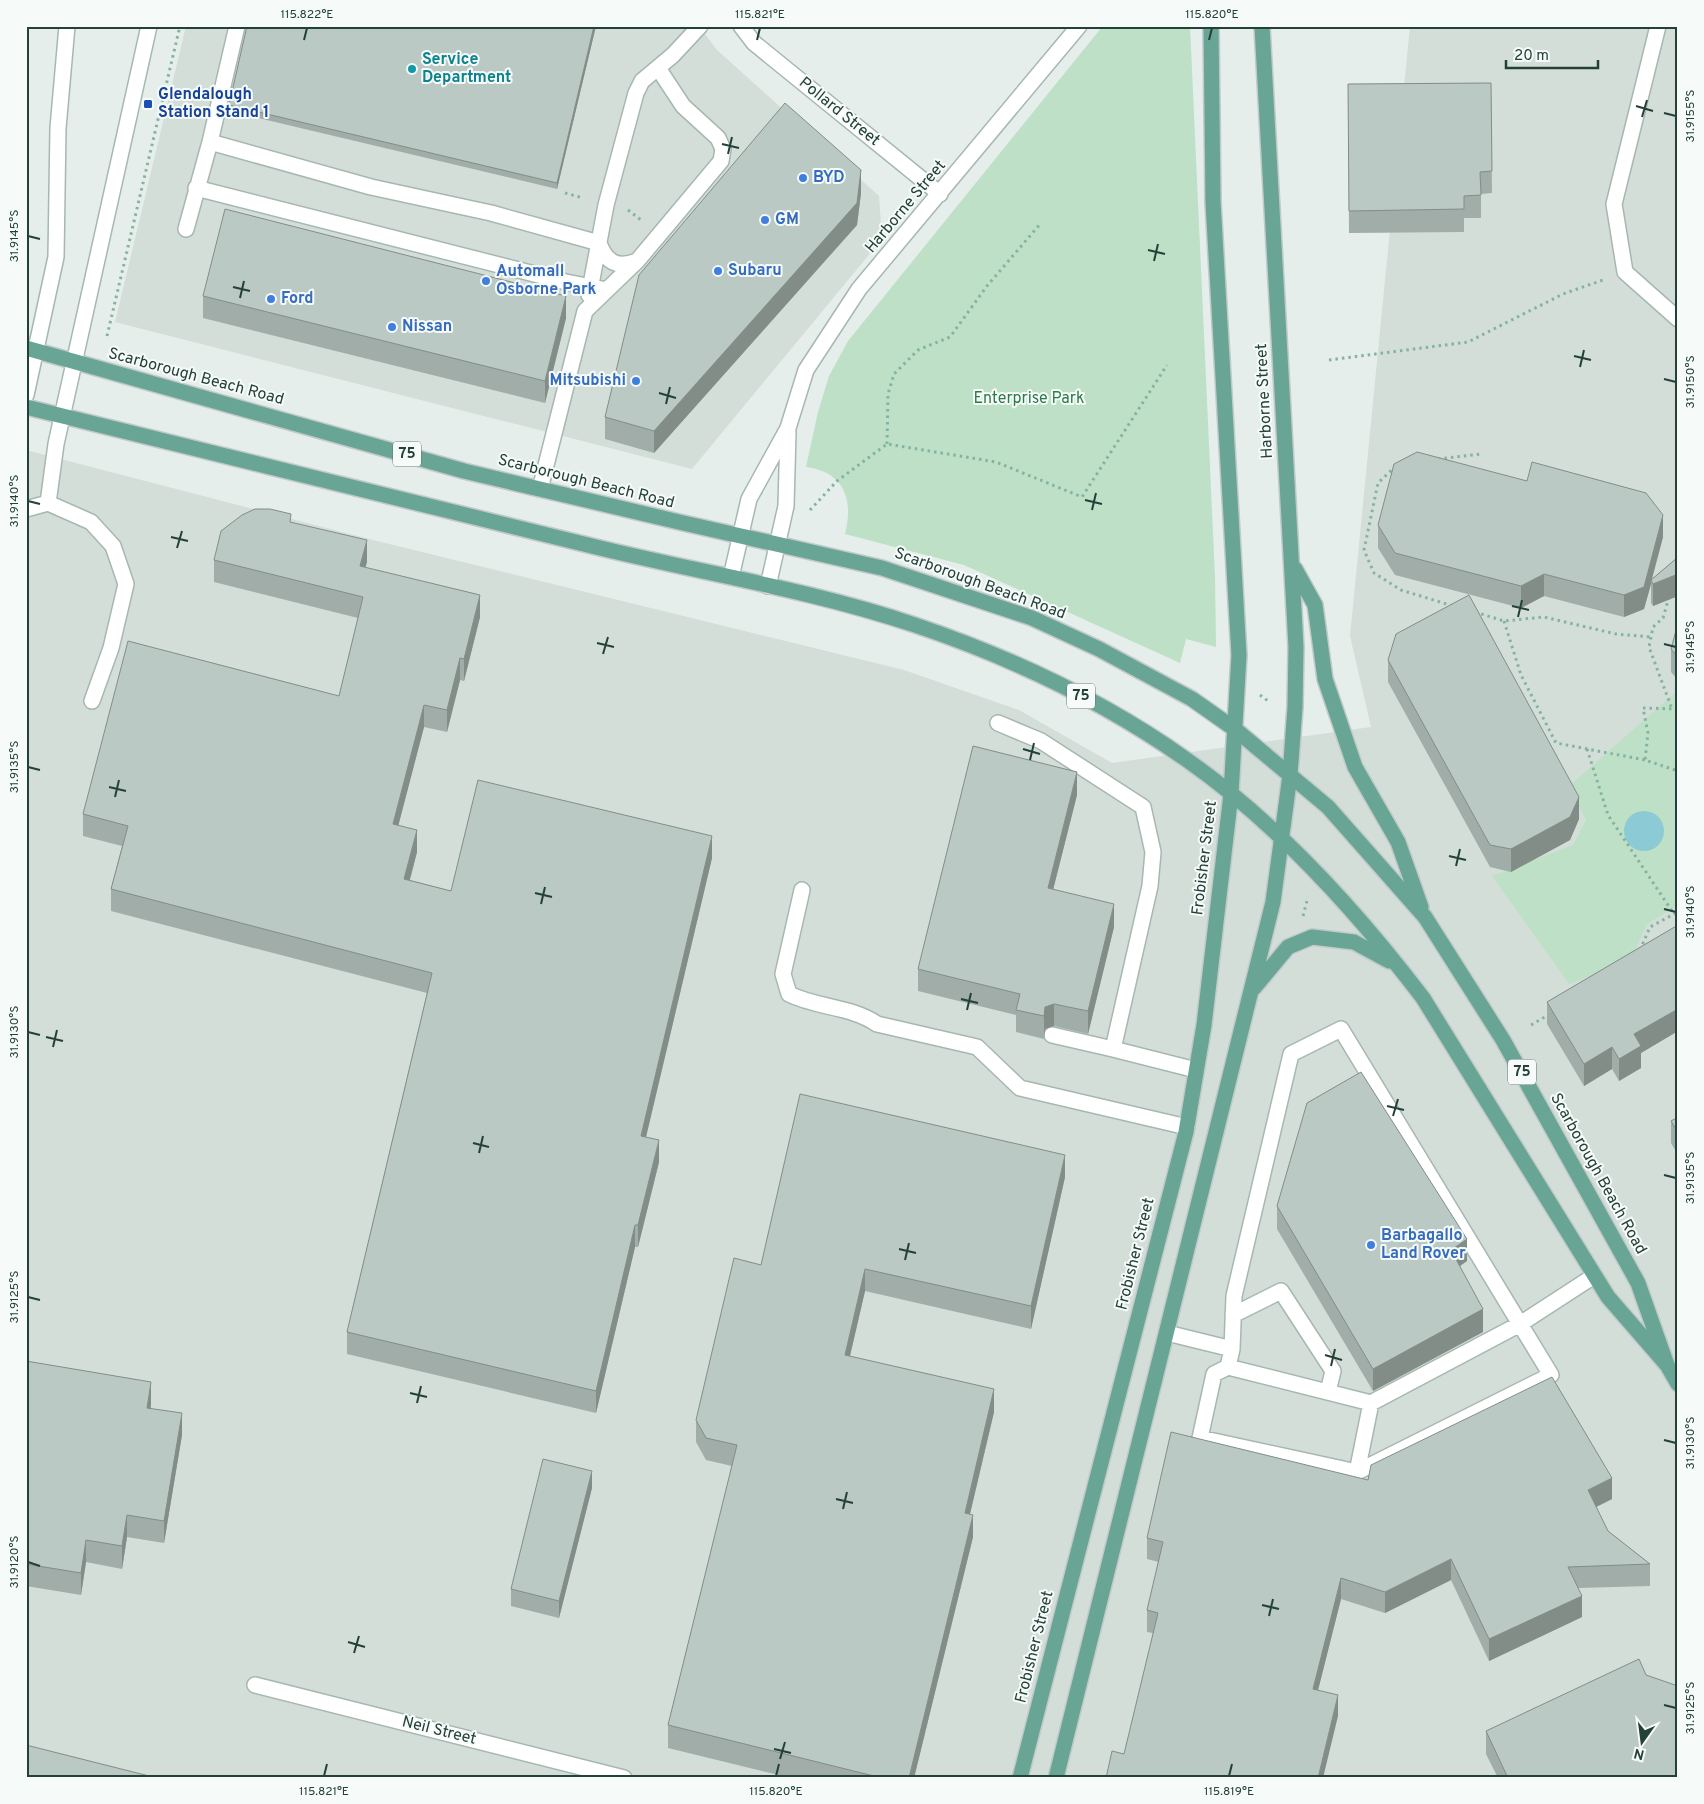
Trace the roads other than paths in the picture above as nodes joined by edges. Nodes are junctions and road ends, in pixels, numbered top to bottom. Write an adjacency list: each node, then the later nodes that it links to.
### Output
1 (67, 26): 21 (street)
2 (150, 26): 22 (street)
3 (237, 26): 11 (street)
4 (700, 26): 10 (street)
5 (741, 26): 13 (street, Pollard Street)
6 (1079, 26): 13 (street, Harborne Street)
7 (1210, 26): 37 (main road)
8 (1262, 26): 32 (main road, Harborne Street)
9 (1658, 26): 20 (street)
10 (658, 68): 15 (street); 16 (street)
11 (210, 142): 12 (street); 15 (street)
12 (196, 188): 14 (street); 17 (street)
13 (940, 194): 26 (street, Harborne Street)
14 (186, 229)
15 (599, 243): 16 (street); 17 (street)
16 (638, 260): 18 (street)
17 (590, 287): 18 (street); 19 (street)
18 (607, 290): 19 (street)
19 (585, 311): 27 (street)
20 (1678, 319)
21 (31, 349): 22 (main road, Scarborough Beach Road / 75); 23 (street)
22 (75, 361): 25 (street); 27 (main road, Scarborough Beach Road / 75)
23 (26, 395)
24 (26, 407): 25 (main road, Scarborough Beach Road / 75)
25 (62, 416): 28 (street); 33 (main road, Scarborough Beach Road / 75)
26 (788, 428): 30 (street, Harborne Street); 31 (street, Harborne Street)
27 (540, 489): 30 (main road, Scarborough Beach Road / 75)
28 (48, 503): 29 (street); 35 (street)
29 (26, 508)
30 (740, 536): 31 (main road, Scarborough Beach Road / 75); 33 (street, Harborne Street)
31 (777, 544): 34 (street, Harborne Street); 37 (main road, Scarborough Beach Road / 75)
32 (1292, 566): 38 (main road, Harborne Street); 42 (main road)
33 (731, 577): 34 (main road, Scarborough Beach Road / 75)
34 (768, 586): 39 (main road, Scarborough Beach Road / 75)
35 (92, 701)
36 (998, 723): 46 (street)
37 (1236, 730): 38 (main road, Scarborough Beach Road / 75); 39 (main road, Frobisher Street)
38 (1290, 775): 40 (main road); 42 (main road, Scarborough Beach Road / 75)
39 (1231, 794): 40 (main road, Scarborough Beach Road / 75); 47 (main road, Frobisher Street)
40 (1282, 839): 43 (main road, Scarborough Beach Road / 75); 44 (main road)
41 (802, 890): 48 (street)
42 (1425, 916): 54 (main road, Scarborough Beach Road / 75)
43 (1399, 967): 44 (main road); 49 (main road, Scarborough Beach Road / 75)
44 (1252, 992): 52 (main road)
45 (1052, 1035): 46 (street)
46 (1113, 1049): 47 (street)
47 (1196, 1070): 48 (main road, Frobisher Street)
48 (1187, 1127): 62 (main road, Frobisher Street)
49 (1594, 1276): 51 (street); 54 (main road, Scarborough Beach Road / 75)
50 (1233, 1316): 51 (street); 53 (street); 57 (street)
51 (1520, 1324): 58 (street); 59 (street)
52 (1167, 1333): 53 (street); 63 (main road)
53 (1232, 1349): 55 (street)
54 (1667, 1365): 56 (main road, Scarborough Beach Road / 75)
55 (1228, 1367): 57 (street); 59 (street)
56 (1678, 1384)
57 (1328, 1392): 58 (street)
58 (1371, 1403): 59 (street)
59 (1357, 1472)
60 (255, 1685): 61 (street, Neil Street)
61 (624, 1778)
62 (1020, 1778)
63 (1056, 1778)

